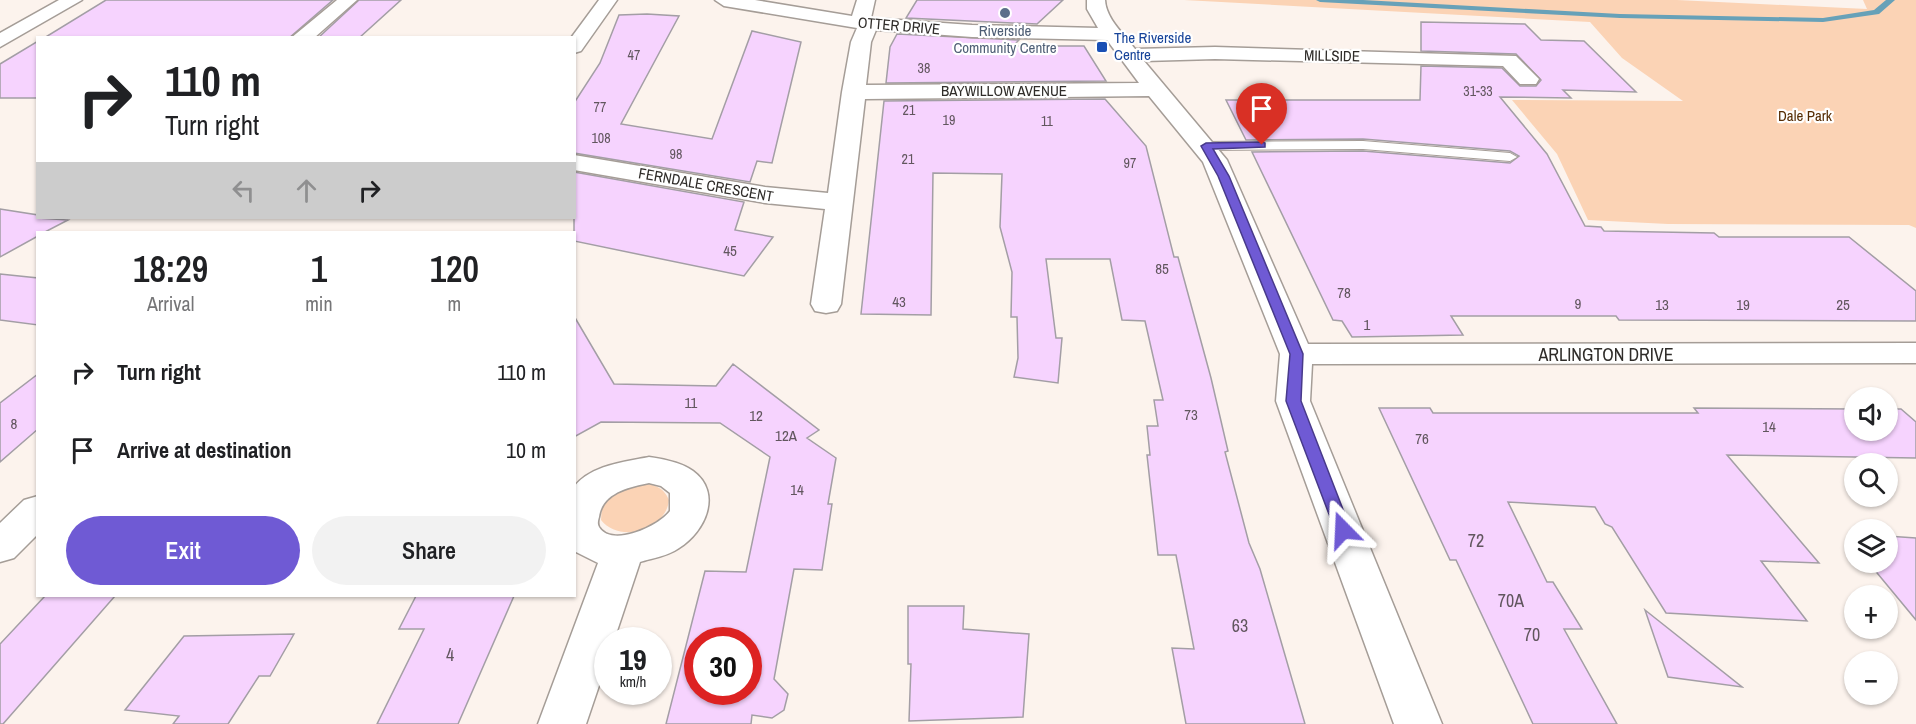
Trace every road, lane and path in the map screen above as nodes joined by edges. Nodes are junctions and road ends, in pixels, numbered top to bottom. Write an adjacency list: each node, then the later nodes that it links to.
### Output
1 (73, 0): 8 (street)
2 (348, 0): 7 (street)
3 (608, 0): 9 (street)
4 (724, 0): 6 (street, OTTER DRIVE)
5 (1096, 0): 10 (street)
6 (865, 12): 10 (street, OTTER DRIVE); 13 (street)
7 (303, 36)
8 (0, 41)
9 (576, 44)
10 (1120, 45): 11 (street, MILLSIDE); 12 (street)
11 (1528, 79)
12 (1155, 89): 13 (street, BAYWILLOW AVENUE); 14 (street)
13 (853, 92): 17 (street)
14 (1206, 146): 15 (lane); 20 (street)
15 (1510, 157)
16 (576, 162): 17 (street, FERNDALE CRESCENT)
17 (837, 202): 18 (street)
18 (826, 304)
19 (1916, 353): 20 (street, ARLINGTON DRIVE)
20 (1296, 354): 25 (street)
21 (36, 512): 22 (street)
22 (0, 547)
23 (622, 551): 24 (street)
24 (562, 724)
25 (1418, 724)

